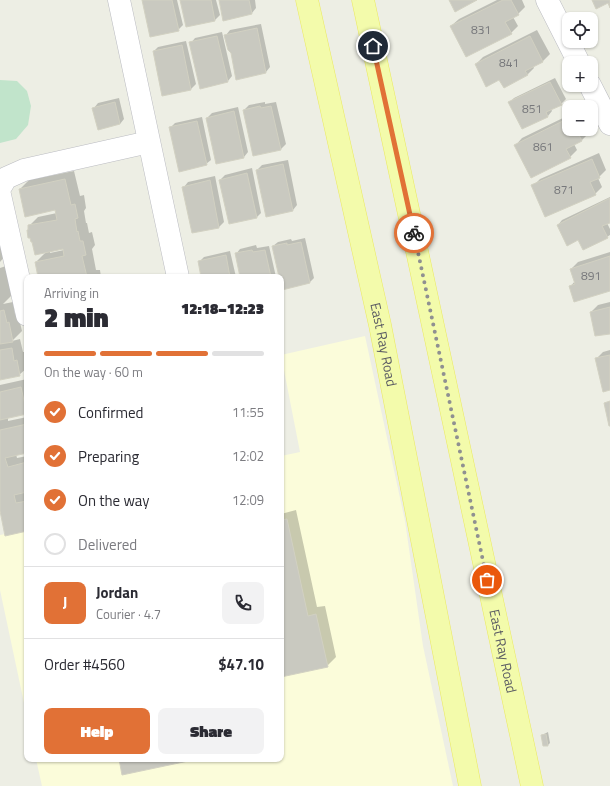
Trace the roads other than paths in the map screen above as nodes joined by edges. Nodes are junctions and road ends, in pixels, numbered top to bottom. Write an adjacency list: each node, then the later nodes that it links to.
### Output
1 (119, 0): 8 (street)
2 (307, 0): 13 (main road, East Ray Road)
3 (363, 0): 14 (main road, East Ray Road)
4 (548, 0): 5 (street)
5 (576, 56)
6 (594, 92): 7 (street)
7 (610, 124)
8 (148, 142): 9 (street); 11 (street)
9 (0, 188)
10 (0, 195): 12 (street)
11 (177, 274)
12 (24, 301)
13 (470, 786)
14 (532, 786)

